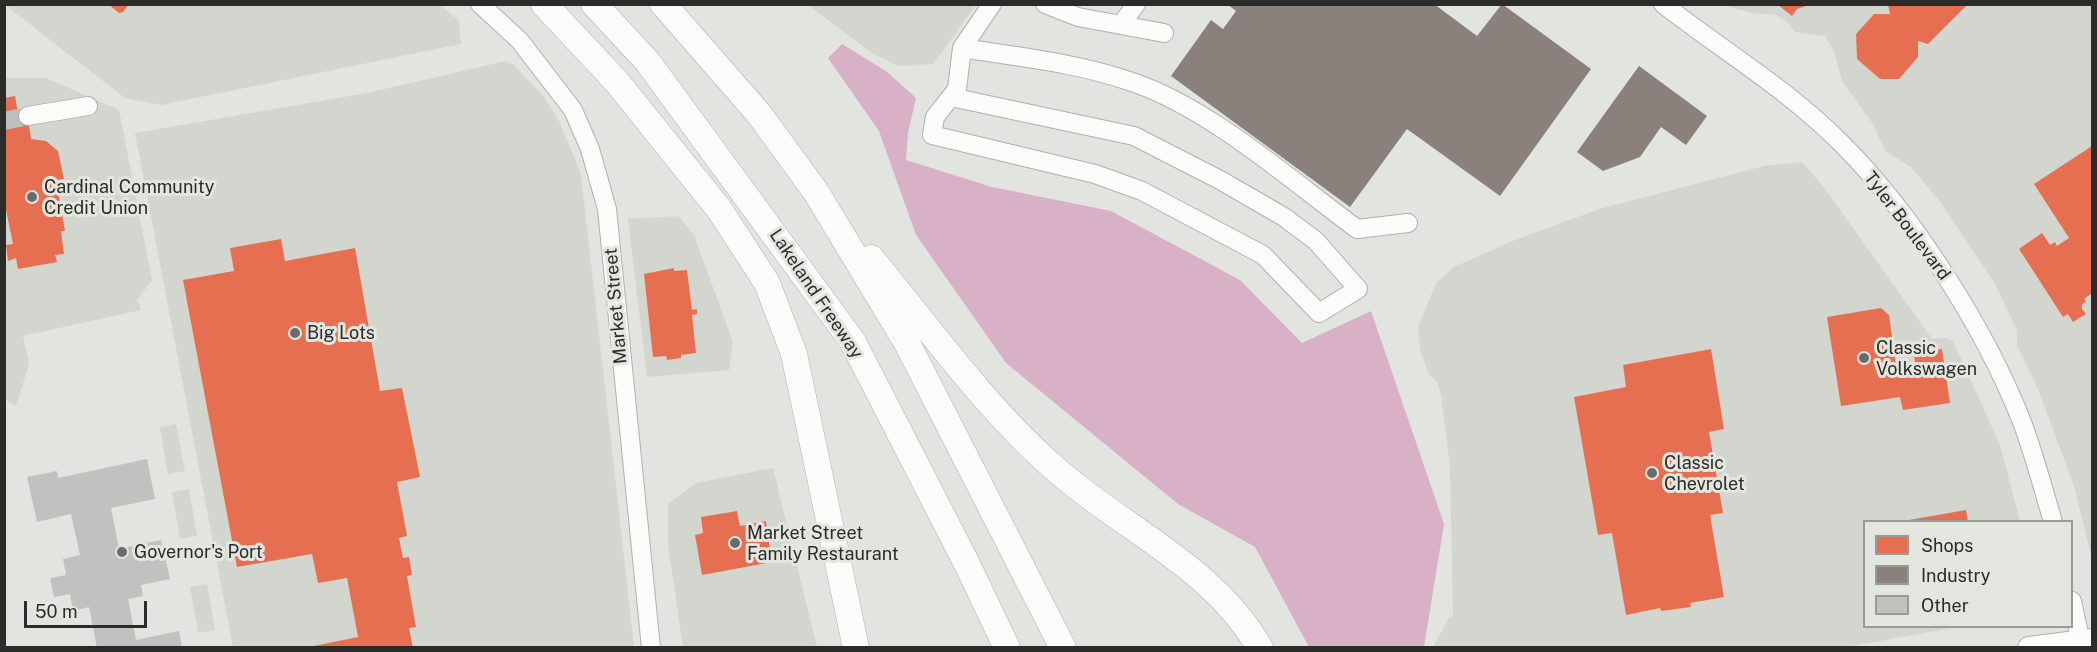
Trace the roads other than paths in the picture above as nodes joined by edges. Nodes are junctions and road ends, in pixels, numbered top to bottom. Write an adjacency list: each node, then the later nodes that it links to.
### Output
1 (480, 4): 20 (street, Market Street)
2 (544, 4): 21 (highway)
3 (594, 4): 22 (highway, Lakeland Freeway)
4 (663, 4): 15 (highway)
5 (992, 4): 11 (street)
6 (1045, 4): 9 (street)
7 (1136, 4): 9 (street)
8 (1663, 4): 17 (street, Tyler Boulevard)
9 (1121, 25): 10 (street)
10 (1164, 33)
11 (962, 48): 12 (street); 16 (street)
12 (951, 97): 12 (street)
13 (88, 106): 14 (street)
14 (28, 116)
15 (816, 192): 23 (highway); 24 (highway)
16 (1408, 223)
17 (2052, 520)
18 (2073, 604): 19 (street)
19 (2085, 643): 25 (main road)
20 (651, 648)
21 (856, 648)
22 (1007, 648)
23 (1063, 648)
24 (1260, 648)
25 (2029, 648)

